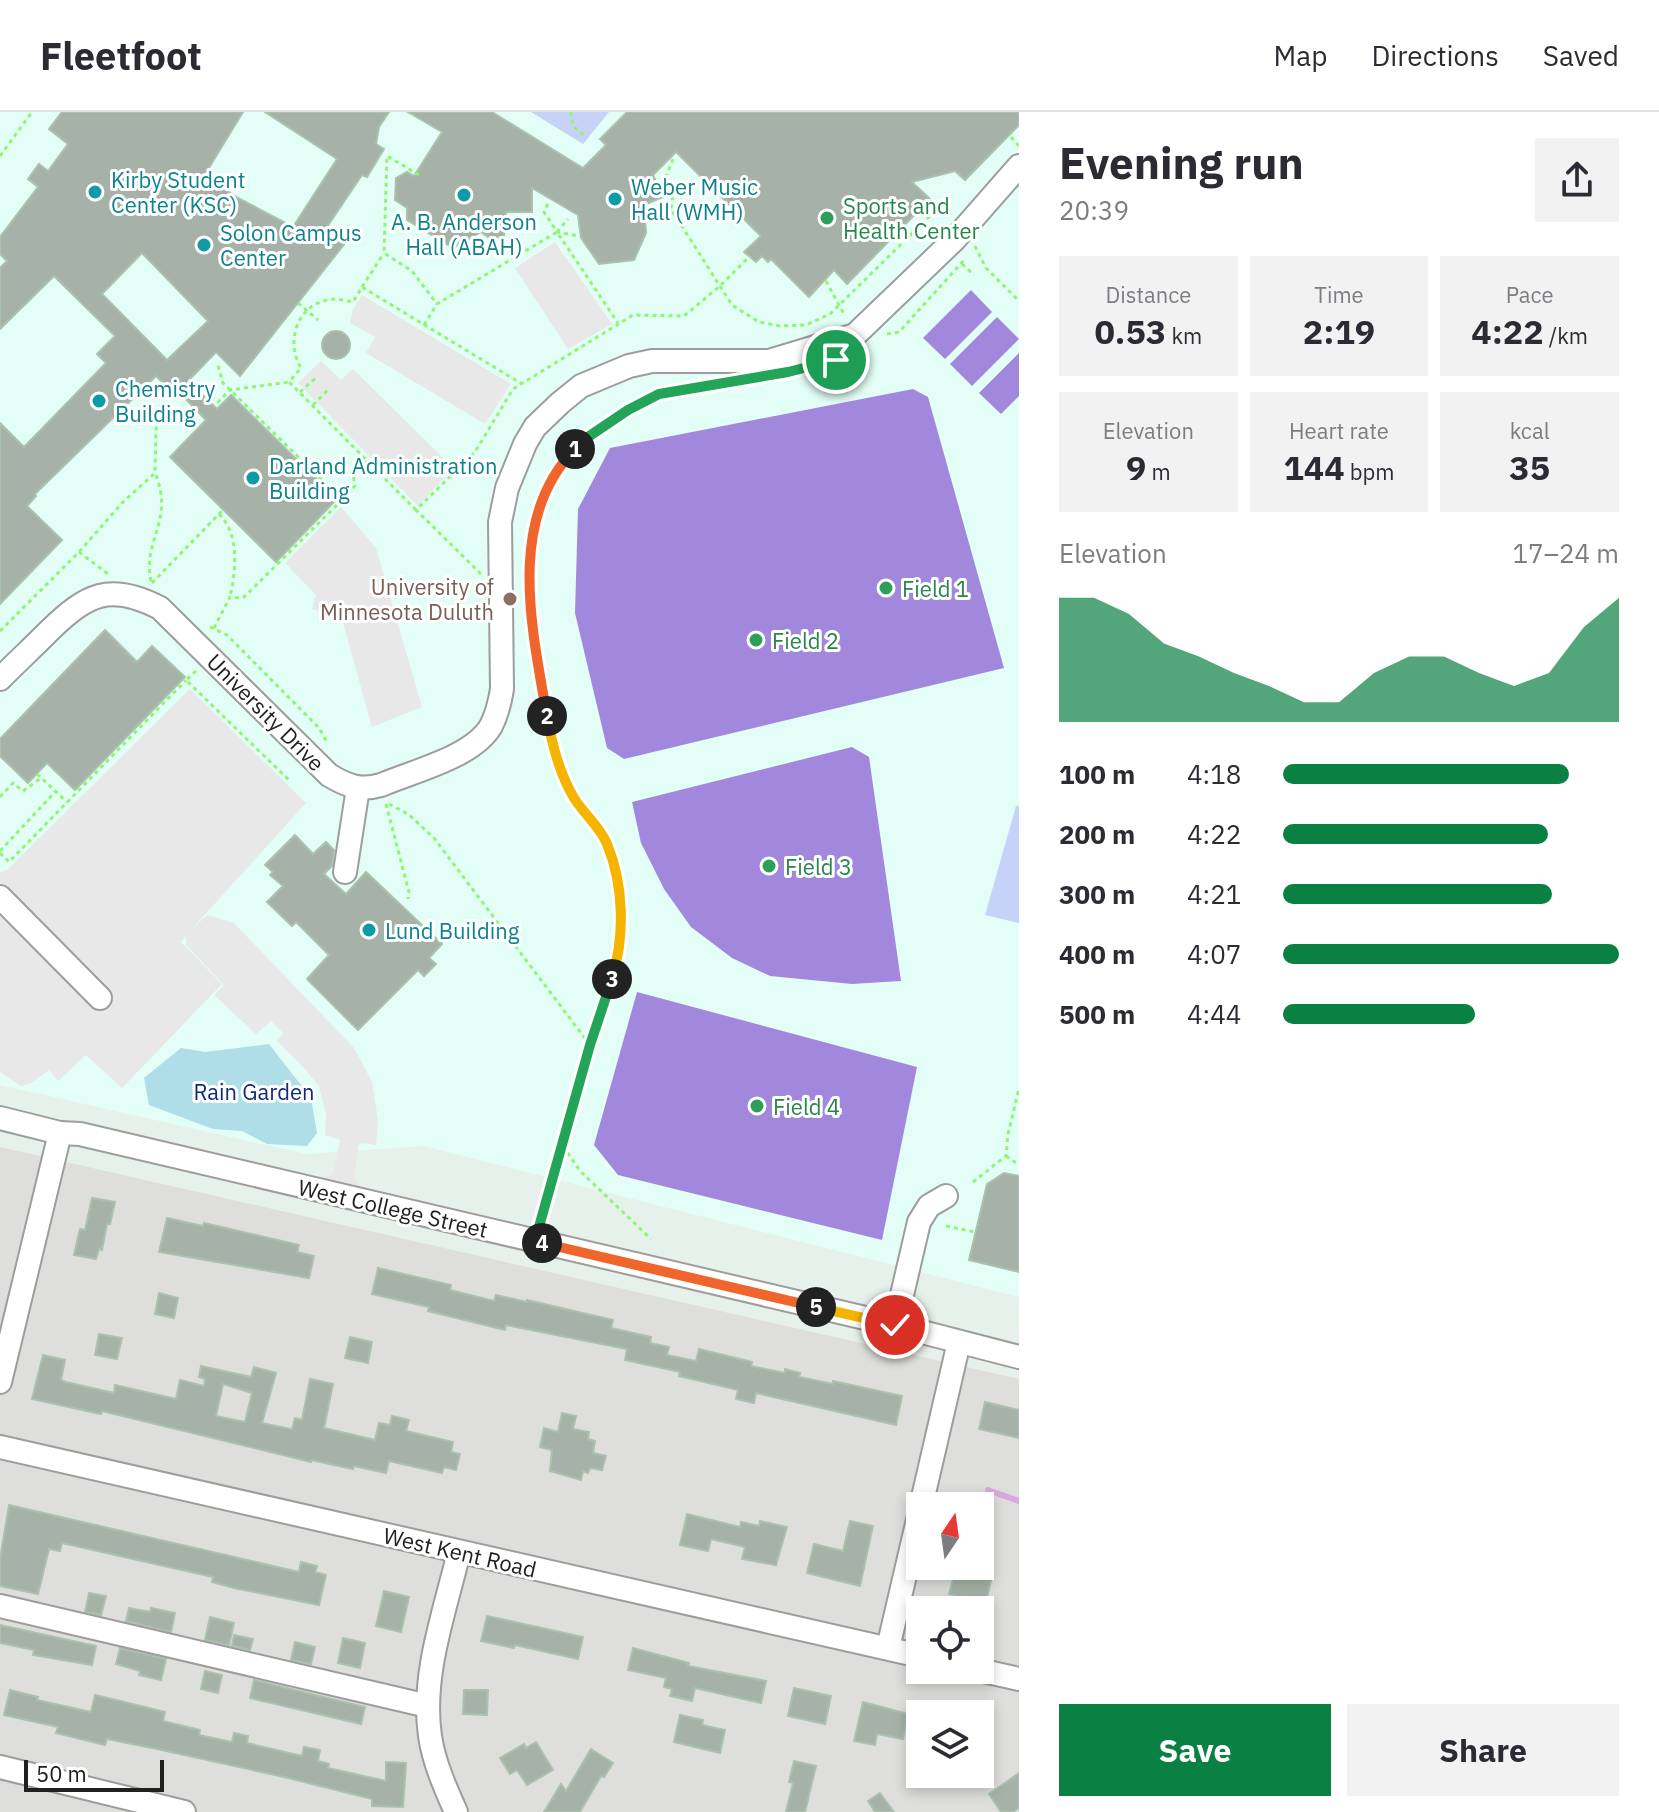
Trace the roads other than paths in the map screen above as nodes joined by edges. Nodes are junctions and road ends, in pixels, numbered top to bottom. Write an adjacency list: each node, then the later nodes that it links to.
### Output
1 (1019, 166): 3 (street)
2 (0, 679): 3 (street, University Drive)
3 (358, 788): 4 (street)
4 (345, 872)
5 (0, 897): 6 (street)
6 (100, 998)
7 (0, 1118): 8 (street, West College Street)
8 (60, 1133): 11 (street); 12 (street, West College Street)
9 (946, 1196): 12 (street)
10 (0, 1285): 11 (street)
11 (22, 1289): 15 (street)
12 (895, 1325): 13 (street, West College Street)
13 (959, 1342): 14 (street, West College Street); 17 (street)
14 (1019, 1357)
15 (0, 1382)
16 (0, 1447): 18 (street, West Kent Road)
17 (924, 1492)
18 (459, 1552): 21 (street, West Kent Road); 25 (street)
19 (906, 1569): 21 (street)
20 (0, 1606): 25 (street)
21 (888, 1648): 22 (street, West Kent Road)
22 (906, 1652)
23 (994, 1673): 24 (street)
24 (1019, 1679)
25 (428, 1706): 28 (street)
26 (0, 1767): 27 (street)
27 (184, 1812)
28 (456, 1812)

